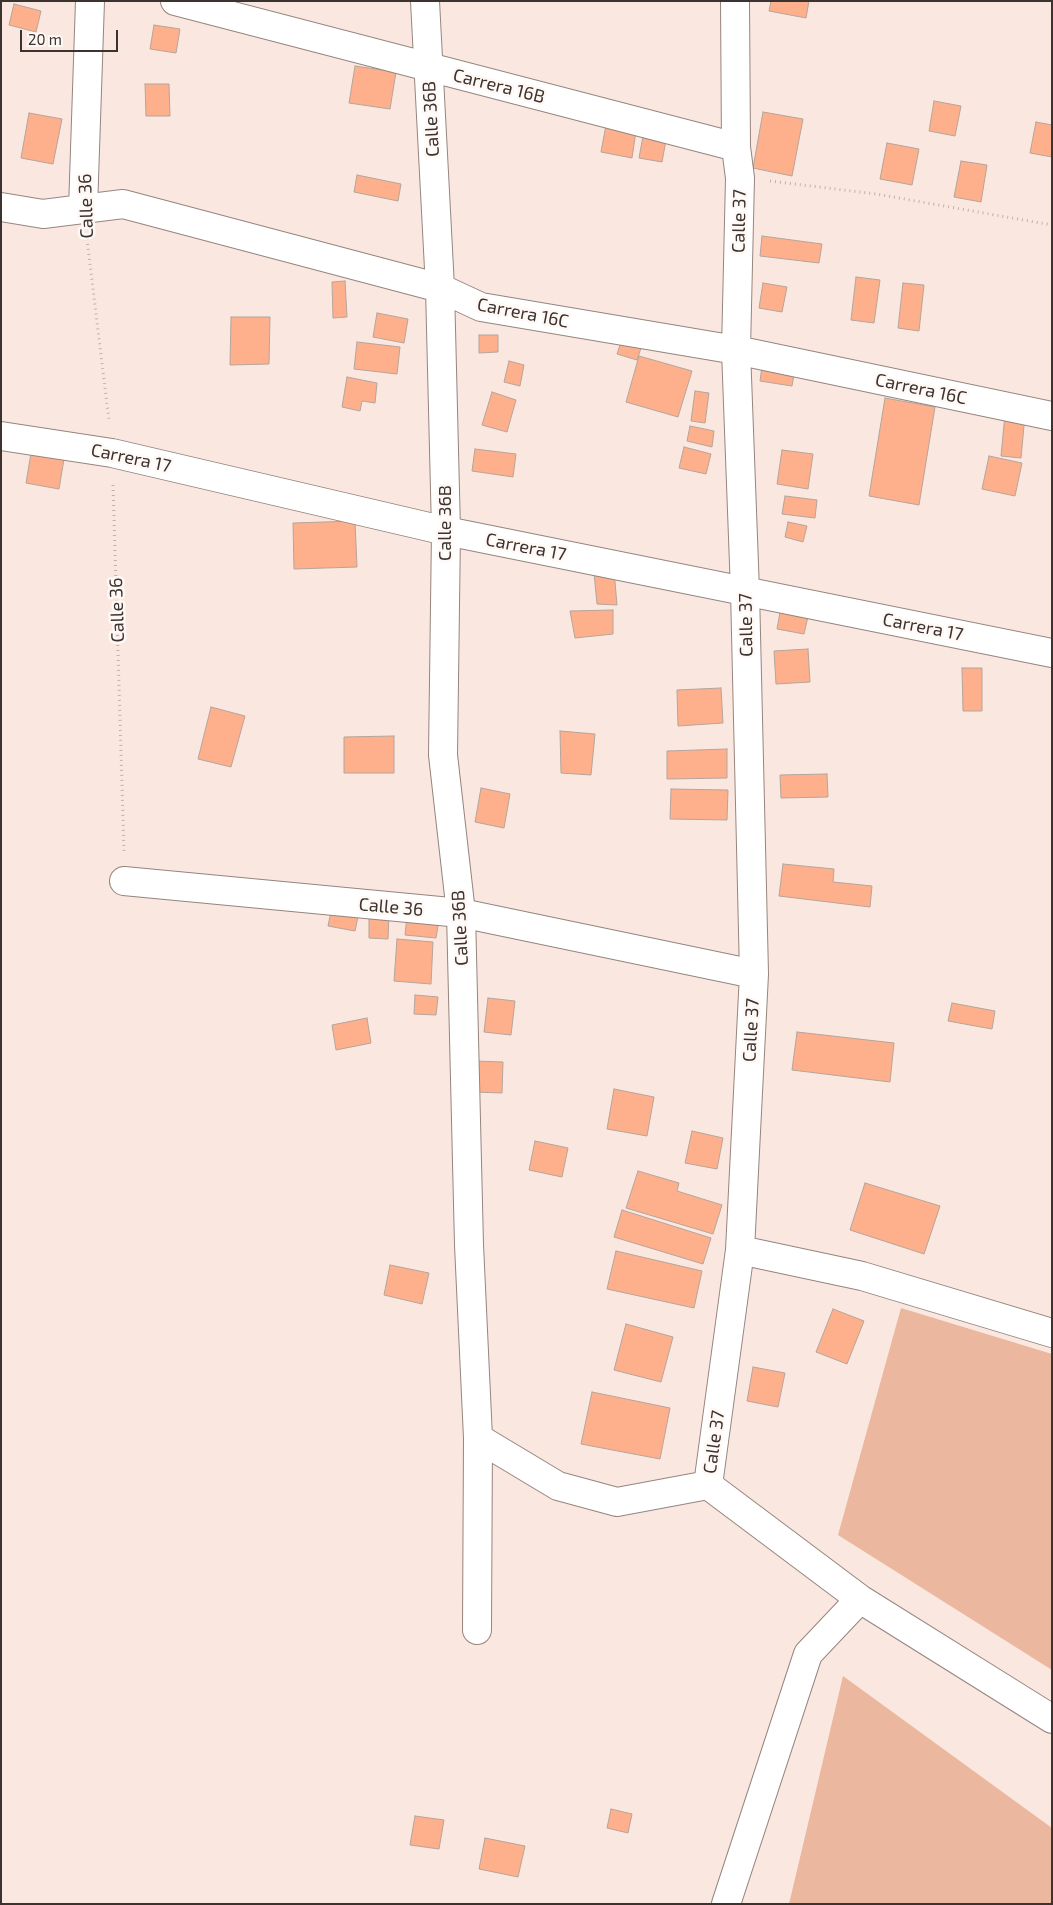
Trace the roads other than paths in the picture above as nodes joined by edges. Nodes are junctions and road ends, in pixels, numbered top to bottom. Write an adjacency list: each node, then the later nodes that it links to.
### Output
1 (90, 1): 8 (street, Calle 36)
2 (175, 1): 5 (street, Carrera 16B)
3 (425, 1): 5 (street, Calle 36B)
4 (736, 1): 6 (street, Calle 37)
5 (428, 68): 6 (street, Carrera 16B); 9 (street, Calle 36B)
6 (736, 147): 10 (street, Calle 37)
7 (1, 207): 8 (street, Carrera 16C)
8 (83, 209): 9 (street, Carrera 16C)
9 (440, 288): 10 (street, Carrera 16C); 13 (street, Calle 36B)
10 (736, 350): 11 (street, Carrera 16C); 14 (street, Calle 37)
11 (1052, 416)
12 (1, 436): 13 (street, Carrera 17)
13 (446, 531): 14 (street, Carrera 17); 17 (street, Calle 36B)
14 (745, 591): 15 (street, Carrera 17); 18 (street, Calle 37)
15 (1052, 653)
16 (124, 882): 17 (street, Calle 36)
17 (461, 913): 18 (street, Calle 36); 21 (street, Calle 36B)
18 (754, 974): 19 (street, Calle 37)
19 (740, 1250): 20 (street); 22 (street, Calle 37)
20 (1052, 1333)
21 (478, 1438): 22 (street); 24 (street, Calle 36B)
22 (708, 1485): 23 (street)
23 (860, 1599): 25 (street); 26 (street)
24 (477, 1630)
25 (1052, 1719)
26 (726, 1904)

